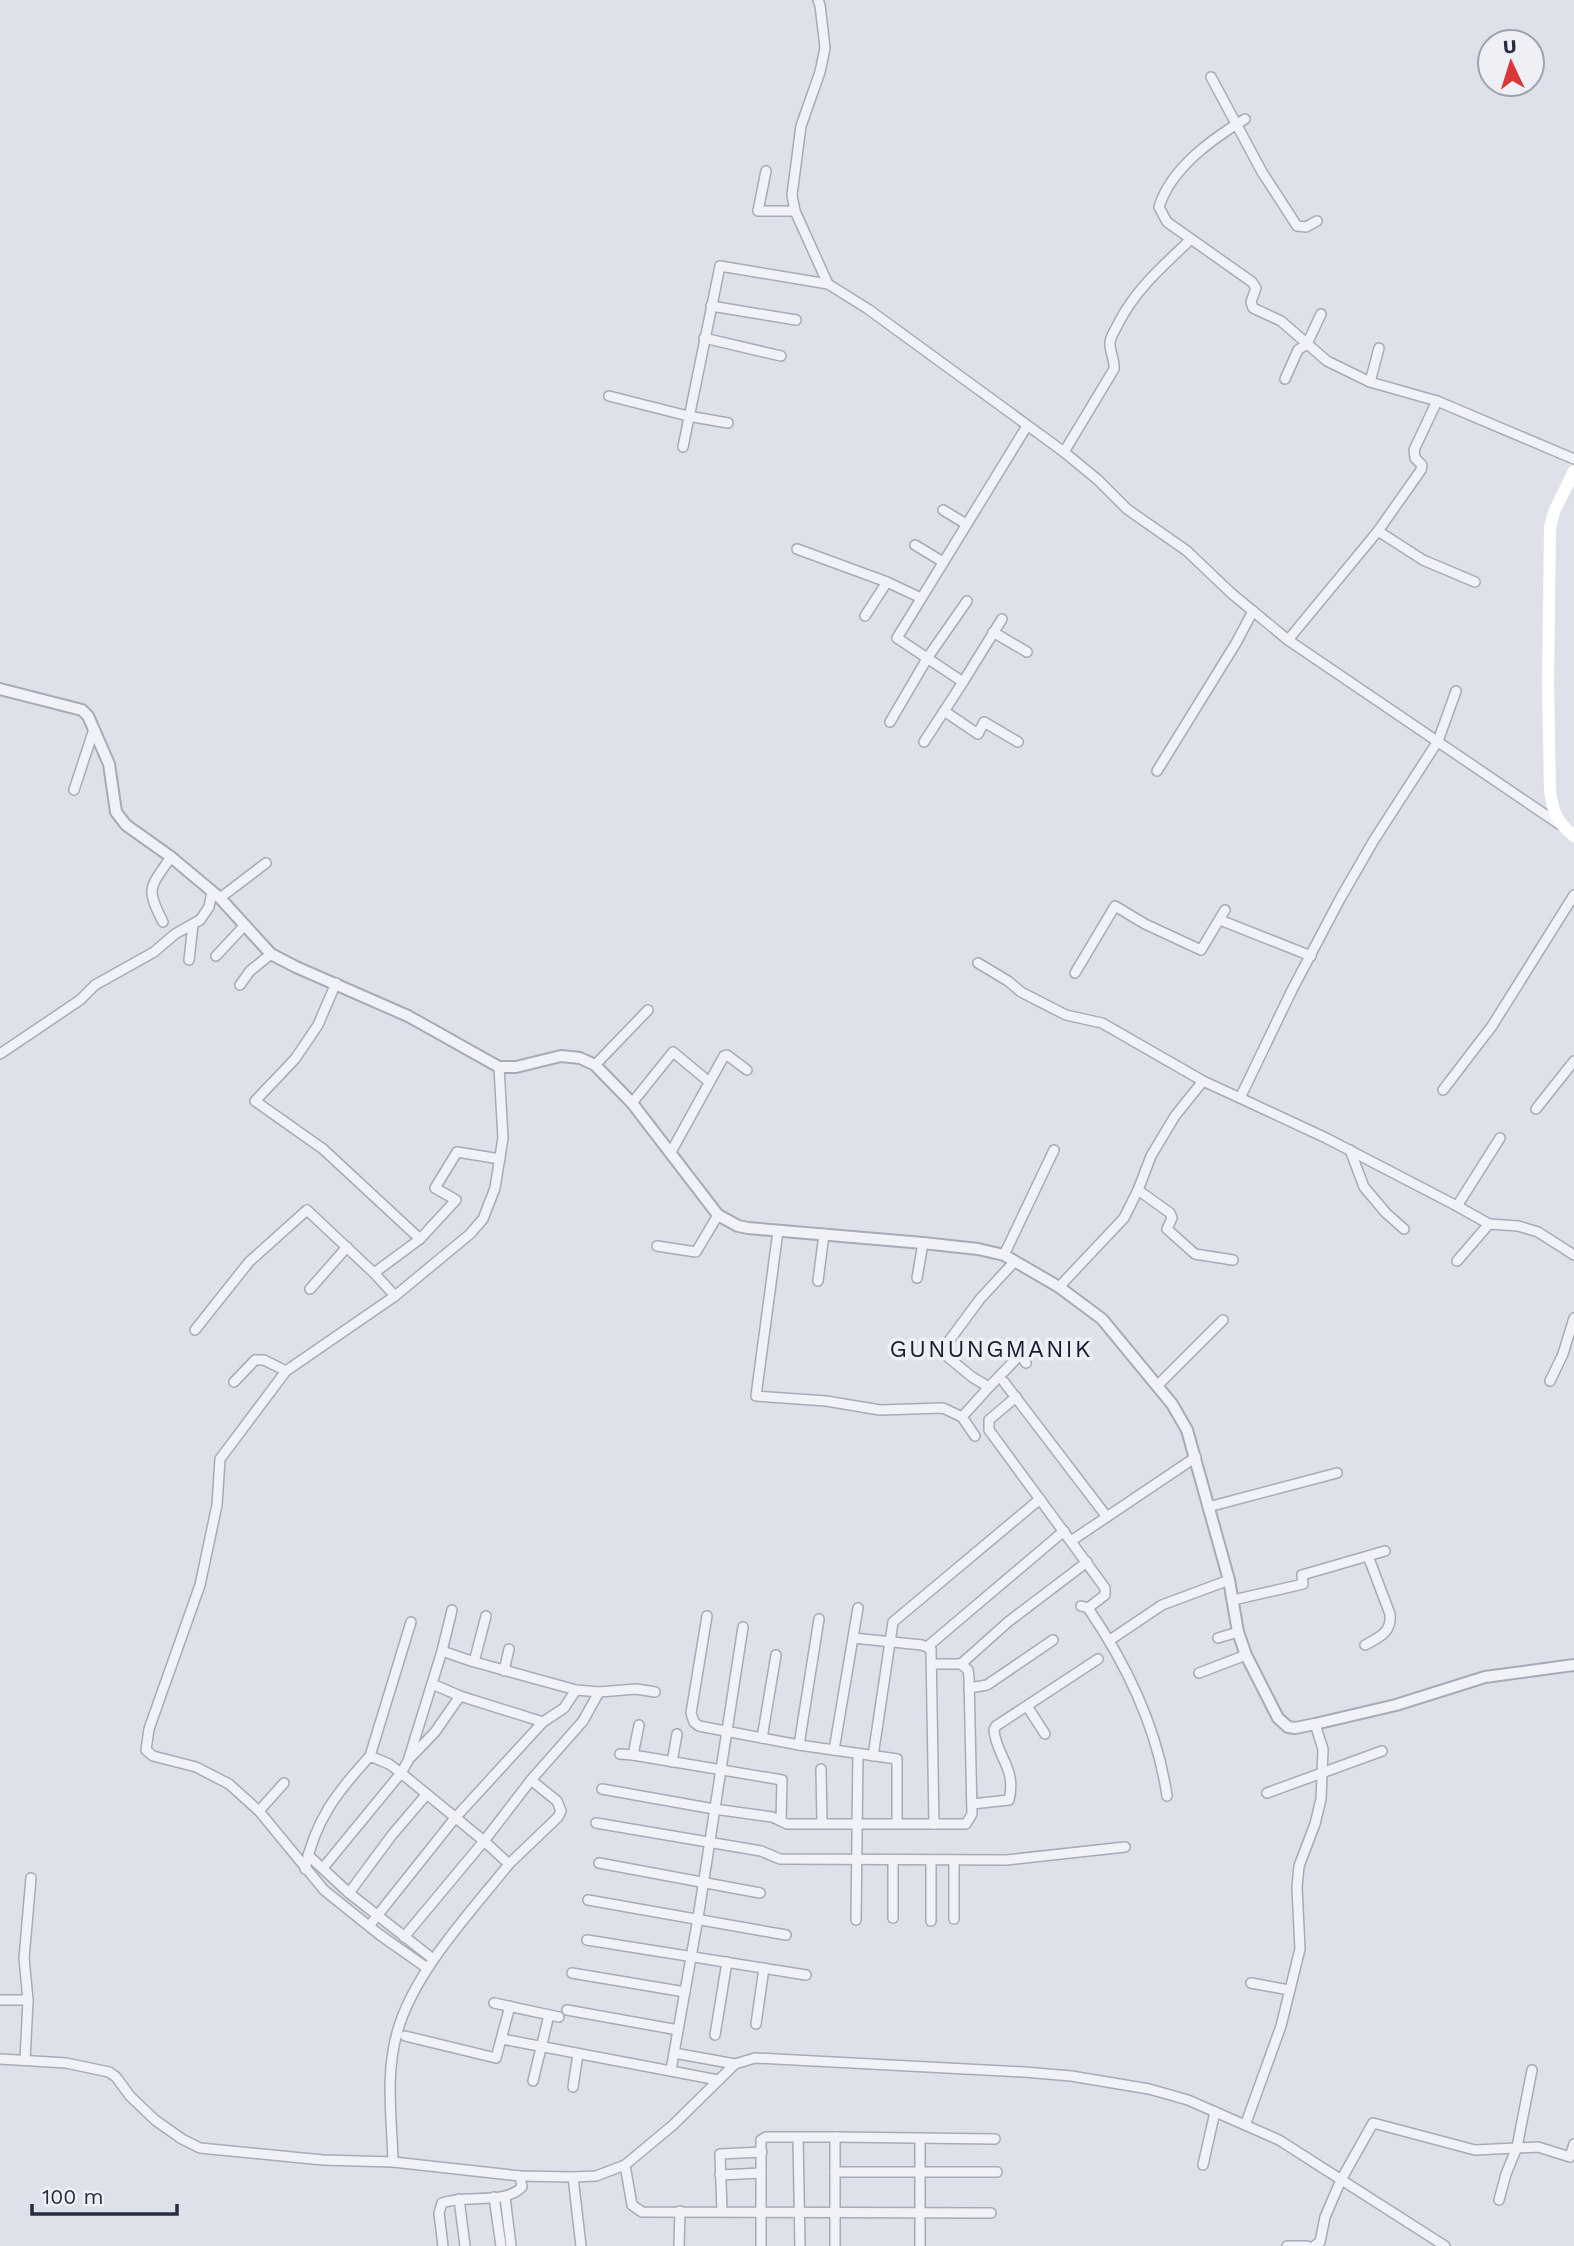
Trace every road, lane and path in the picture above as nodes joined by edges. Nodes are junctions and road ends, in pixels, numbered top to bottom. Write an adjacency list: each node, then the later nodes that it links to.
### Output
1 (818, 0): 5 (street)
2 (1211, 77): 3 (street)
3 (1241, 121): 6 (street); 7 (street)
4 (766, 171): 5 (street)
5 (795, 211): 8 (street)
6 (1317, 221)
7 (1190, 240): 13 (street); 24 (street)
8 (828, 284): 9 (street); 22 (street)
9 (711, 306): 11 (street); 12 (street)
10 (1321, 314): 13 (street)
11 (796, 320)
12 (704, 338): 15 (street); 20 (street)
13 (1307, 344): 16 (street); 17 (street)
14 (1379, 348): 17 (street)
15 (781, 356)
16 (1285, 379)
17 (1370, 382): 19 (street)
18 (608, 396): 20 (street)
19 (1437, 401): 25 (street); 29 (street)
20 (688, 416): 21 (street); 23 (street)
21 (728, 423)
22 (1027, 426): 24 (street); 28 (street)
23 (683, 447)
24 (1063, 452): 37 (street)
25 (1574, 459)
26 (1574, 471): 55 (main road)
27 (943, 510): 28 (street)
28 (966, 524): 32 (street)
29 (1378, 531): 34 (street); 41 (street)
30 (915, 545): 32 (street)
31 (797, 549): 33 (street)
32 (943, 562): 35 (street)
33 (887, 582): 35 (street); 38 (street)
34 (1475, 582)
35 (922, 598): 43 (street)
36 (967, 601): 43 (street)
37 (1253, 611): 41 (street); 53 (street)
38 (865, 616)
39 (1002, 619): 40 (street)
40 (993, 632): 42 (street); 44 (street)
41 (1288, 640): 51 (street)
42 (1027, 652)
43 (928, 657): 44 (street); 48 (street)
44 (963, 682): 47 (street)
45 (0, 689): 49 (street)
46 (1455, 691): 51 (street)
47 (944, 711): 50 (street); 52 (street)
48 (890, 722)
49 (94, 729): 54 (street); 57 (street)
50 (1018, 741)
51 (1438, 741): 55 (street); 66 (street)
52 (924, 743)
53 (1157, 771)
54 (74, 790)
55 (1561, 825): 56 (main road)
56 (1574, 836)
57 (171, 857): 59 (street); 61 (street)
58 (266, 863): 59 (street)
59 (216, 895): 62 (street); 63 (street)
60 (1574, 895): 80 (street)
61 (163, 922)
62 (193, 924): 67 (street); 73 (street)
63 (245, 925): 64 (street); 65 (street)
64 (271, 954): 70 (street); 71 (street)
65 (216, 956)
66 (1311, 956): 69 (street); 81 (street)
67 (189, 960)
68 (978, 963): 78 (street)
69 (1075, 973)
70 (336, 983): 76 (street); 96 (street)
71 (240, 985)
72 (648, 1010): 75 (street)
73 (0, 1054)
74 (1574, 1061): 83 (street)
75 (595, 1065): 76 (street); 82 (street)
76 (499, 1067): 88 (street)
77 (747, 1070): 79 (street)
78 (1203, 1081): 81 (street); 89 (street)
79 (708, 1082): 82 (street); 87 (street)
80 (1443, 1090)
81 (1240, 1098): 86 (street)
82 (632, 1103): 87 (street)
83 (1536, 1109)
84 (1500, 1138): 90 (street)
85 (1054, 1150): 100 (street)
86 (1350, 1150): 90 (street); 93 (street)
87 (671, 1152): 91 (street)
88 (500, 1159): 96 (street); 110 (street)
89 (1138, 1191): 102 (street); 108 (street)
90 (1457, 1206): 92 (street)
91 (718, 1214): 94 (street); 98 (street)
92 (1489, 1224): 101 (street); 104 (street)
93 (1404, 1228)
94 (778, 1231): 95 (street); 122 (street)
95 (824, 1234): 97 (street); 107 (street)
96 (420, 1239): 105 (street)
97 (923, 1243): 100 (street); 106 (street)
98 (657, 1246)
99 (347, 1247): 105 (street); 109 (street); 113 (street)
100 (1004, 1255): 103 (street)
101 (1574, 1255)
102 (1233, 1260)
103 (1015, 1261): 108 (street); 120 (street)
104 (1457, 1261)
105 (374, 1273): 110 (street)
106 (916, 1278)
107 (818, 1281)
108 (1059, 1287): 119 (street)
109 (310, 1289)
110 (395, 1296): 115 (street)
111 (1574, 1318): 116 (street)
112 (1223, 1320): 119 (street)
113 (195, 1330)
114 (1026, 1363): 120 (street)
115 (286, 1371): 117 (street); 200 (street)
116 (1550, 1381)
117 (234, 1382)
118 (1004, 1382): 121 (street)
119 (1158, 1385): 124 (street)
120 (989, 1387): 122 (street)
121 (1016, 1397): 126 (street); 128 (street)
122 (962, 1417): 123 (street)
123 (975, 1436)
124 (1196, 1457): 127 (street); 128 (street)
125 (1337, 1473): 127 (street)
126 (1040, 1499): 129 (street); 148 (street)
127 (1208, 1507): 134 (street)
128 (1107, 1517): 130 (street)
129 (1064, 1531): 130 (street); 150 (street)
130 (1071, 1541): 133 (street)
131 (1385, 1551): 132 (street)
132 (1368, 1556): 135 (street); 149 (street)
133 (1087, 1562): 147 (street); 158 (street)
134 (1228, 1580): 135 (street); 147 (street)
135 (1233, 1600): 143 (street)
136 (858, 1608): 144 (street)
137 (452, 1610): 152 (street)
138 (486, 1616): 156 (street)
139 (707, 1616): 172 (street)
140 (819, 1619): 176 (street)
141 (411, 1622): 182 (street)
142 (743, 1627): 172 (street)
143 (1238, 1632): 145 (street); 154 (street)
144 (853, 1638): 148 (street); 177 (street)
145 (1218, 1638)
146 (1053, 1640): 163 (street)
147 (1110, 1640): 197 (street)
148 (890, 1642): 150 (street); 183 (street)
149 (1365, 1645)
150 (926, 1647): 157 (street)
151 (509, 1649): 160 (street)
152 (442, 1651): 156 (street); 162 (street)
153 (776, 1655): 175 (street)
154 (1246, 1655): 161 (street); 170 (street)
155 (1098, 1659): 168 (street)
156 (474, 1662): 160 (street)
157 (933, 1664): 158 (street); 207 (street)
158 (961, 1664): 163 (street)
159 (1574, 1665): 170 (street)
160 (504, 1671): 164 (street)
161 (1199, 1673)
162 (432, 1684): 167 (street); 184 (street)
163 (970, 1688): 198 (street)
164 (576, 1690): 165 (street); 169 (street)
165 (599, 1692): 166 (street); 191 (street)
166 (655, 1692)
167 (460, 1696): 169 (street); 184 (street)
168 (1027, 1706): 174 (street); 198 (street)
169 (543, 1722): 201 (street)
170 (1315, 1724): 190 (street)
171 (639, 1726): 181 (street)
172 (727, 1732): 175 (street); 188 (street)
173 (677, 1734): 185 (street)
174 (1045, 1734)
175 (762, 1738): 176 (street)
176 (799, 1745): 177 (street)
177 (834, 1750): 180 (street)
178 (1382, 1751): 190 (street)
179 (620, 1754): 181 (street)
180 (858, 1754): 183 (street); 204 (street)
181 (633, 1755): 185 (street)
182 (369, 1756): 189 (street); 211 (street)
183 (873, 1756): 205 (street)
184 (408, 1761): 189 (street)
185 (672, 1762): 188 (street)
186 (783, 1768): 192 (street)
187 (821, 1769): 206 (street)
188 (721, 1770): 192 (street); 199 (street)
189 (401, 1773): 196 (street); 218 (street)
190 (1322, 1773): 195 (street); 243 (street)
191 (531, 1780): 208 (street); 217 (street)
192 (782, 1780): 202 (street)
193 (284, 1783): 200 (street)
194 (602, 1789): 199 (street)
195 (1266, 1793)
196 (426, 1795): 201 (street); 222 (street)
197 (1167, 1796)
198 (972, 1804): 207 (street)
199 (715, 1810): 202 (street); 209 (street)
200 (259, 1811): 219 (street)
201 (455, 1818): 208 (street); 225 (street)
202 (780, 1821): 206 (street)
203 (596, 1823): 209 (street)
204 (856, 1823): 205 (street); 206 (street); 212 (street)
205 (897, 1823): 207 (street)
206 (822, 1824)
207 (934, 1824)
208 (484, 1841): 217 (street); 233 (street)
209 (709, 1842): 212 (street); 221 (street)
210 (1125, 1847): 215 (street)
211 (308, 1855): 218 (street); 219 (street)
212 (855, 1860): 213 (street); 229 (street)
213 (893, 1860): 214 (street); 226 (street)
214 (931, 1860): 215 (street); 230 (street)
215 (954, 1860): 228 (street)
216 (599, 1863): 221 (street)
217 (509, 1864): 236 (street)
218 (323, 1868): 222 (street)
219 (305, 1869): 231 (street)
220 (31, 1878): 246 (street)
221 (703, 1882): 223 (street); 227 (street)
222 (349, 1893): 225 (street)
223 (760, 1893)
224 (588, 1900): 227 (street)
225 (379, 1915): 231 (street); 233 (street)
226 (892, 1917)
227 (698, 1918): 232 (street); 235 (street)
228 (954, 1919)
229 (856, 1920)
230 (931, 1921)
231 (369, 1926): 238 (street)
232 (786, 1934)
233 (404, 1937): 236 (street)
234 (587, 1940): 235 (street)
235 (691, 1955): 237 (street); 244 (street)
236 (433, 1959): 238 (street)
237 (727, 1962): 239 (street); 252 (street)
238 (427, 1968): 276 (street)
239 (765, 1968): 241 (street); 250 (street)
240 (572, 1973): 244 (street)
241 (806, 1975)
242 (1251, 1983): 243 (street)
243 (1289, 1990): 267 (street)
244 (685, 1992): 251 (street)
245 (0, 2000): 246 (street)
246 (28, 2000): 259 (street)
247 (494, 2003): 248 (street)
248 (510, 2006): 254 (street); 255 (street)
249 (567, 2010): 251 (street)
250 (757, 2024)
251 (678, 2030): 256 (street)
252 (715, 2035)
253 (405, 2036): 254 (street)
254 (502, 2039): 255 (street)
255 (541, 2048): 257 (street); 264 (street)
256 (674, 2053): 260 (street); 261 (street)
257 (578, 2054): 261 (street); 265 (street)
258 (0, 2059): 259 (street)
259 (25, 2060): 276 (street)
260 (735, 2064): 263 (street); 266 (street)
261 (671, 2070): 263 (street)
262 (1532, 2070): 273 (street)
263 (718, 2080): 277 (street)
264 (533, 2081)
265 (573, 2087)
266 (1215, 2112): 267 (street); 278 (street)
267 (1246, 2123): 286 (street)
268 (835, 2137): 269 (street); 270 (street); 279 (street)
269 (799, 2138): 274 (street); 295 (street)
270 (920, 2138): 271 (street); 280 (street)
271 (995, 2139)
272 (1574, 2144): 275 (street)
273 (1517, 2147): 275 (street); 286 (street); 290 (street)
274 (762, 2152): 282 (street); 283 (street)
275 (1572, 2157)
276 (393, 2162): 284 (street)
277 (625, 2165): 285 (street); 291 (street)
278 (1203, 2165)
279 (835, 2172): 280 (street); 293 (street)
280 (921, 2172): 281 (street); 296 (street)
281 (997, 2172)
282 (761, 2173): 283 (street); 294 (street)
283 (720, 2175): 292 (street)
284 (520, 2176): 285 (street); 288 (street)
285 (573, 2177): 302 (street)
286 (1341, 2180): 310 (street); 311 (street)
287 (495, 2197): 288 (street); 289 (street); 300 (street)
288 (505, 2197): 301 (street)
289 (459, 2199): 298 (street); 299 (street)
290 (1499, 2200)
291 (680, 2211): 292 (street); 303 (street)
292 (722, 2211): 294 (street)
293 (834, 2211): 295 (street); 296 (street); 306 (street)
294 (761, 2212): 295 (street); 304 (street)
295 (799, 2212): 305 (street)
296 (920, 2212): 297 (street); 307 (street)
297 (991, 2213)
298 (443, 2246)
299 (465, 2246)
300 (501, 2246)
301 (511, 2246)
302 (581, 2246)
303 (678, 2246)
304 (761, 2246)
305 (800, 2246)
306 (835, 2246)
307 (920, 2246)
308 (1287, 2246): 309 (street)
309 (1307, 2246)
310 (1314, 2246)
311 (1445, 2246)

